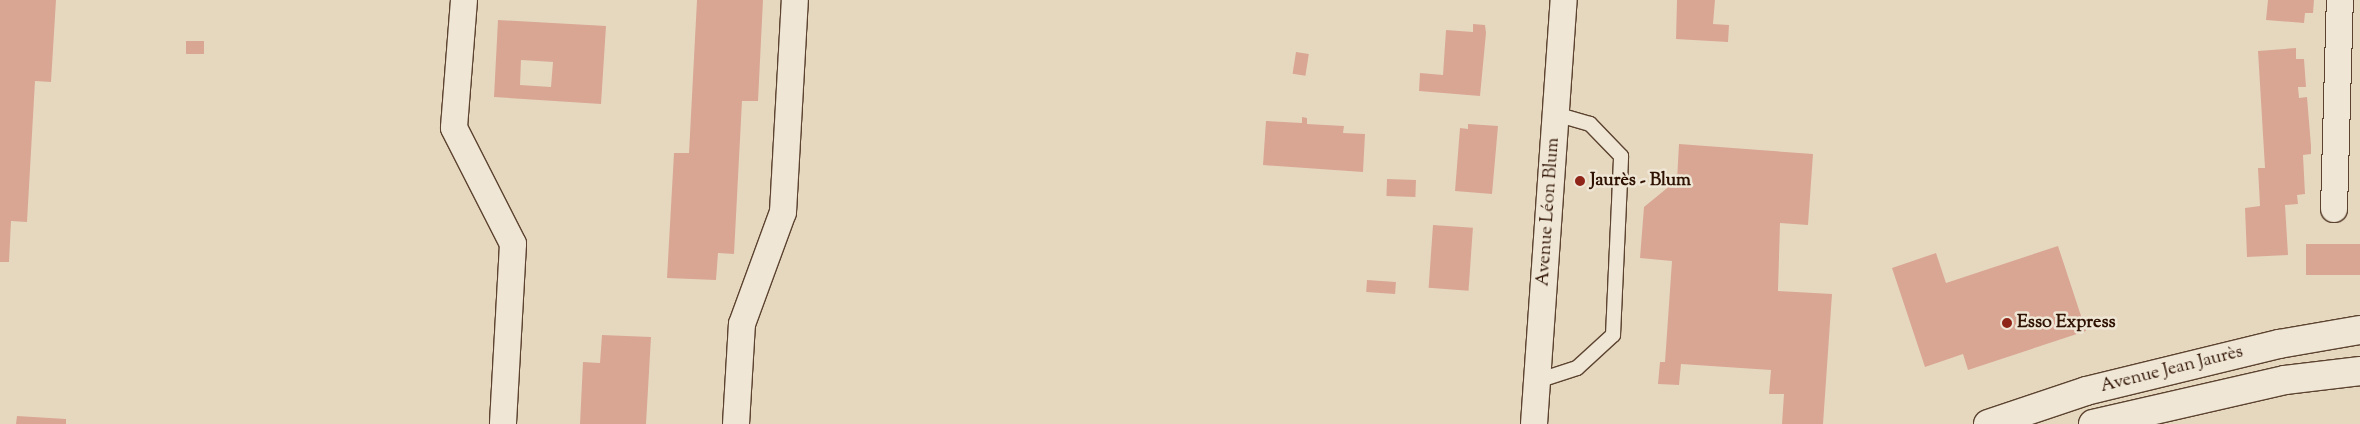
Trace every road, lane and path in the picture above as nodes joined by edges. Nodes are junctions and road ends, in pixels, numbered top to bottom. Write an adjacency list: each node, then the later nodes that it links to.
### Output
1 (464, 0): 10 (street)
2 (796, 0): 11 (street)
3 (1564, 0): 5 (street, Avenue Léon Blum)
4 (2340, 0): 6 (street)
5 (1556, 114): 9 (street, Avenue Léon Blum); 9 (lane)
6 (2334, 209)
7 (2360, 330): 13 (main road, Avenue Jean Jaurès)
8 (2360, 371): 14 (main road, Avenue Jean Jaurès)
9 (1537, 380): 12 (street, Avenue Léon Blum)
10 (503, 424)
11 (736, 424)
12 (1534, 424)
13 (1988, 424)
14 (2093, 424)

